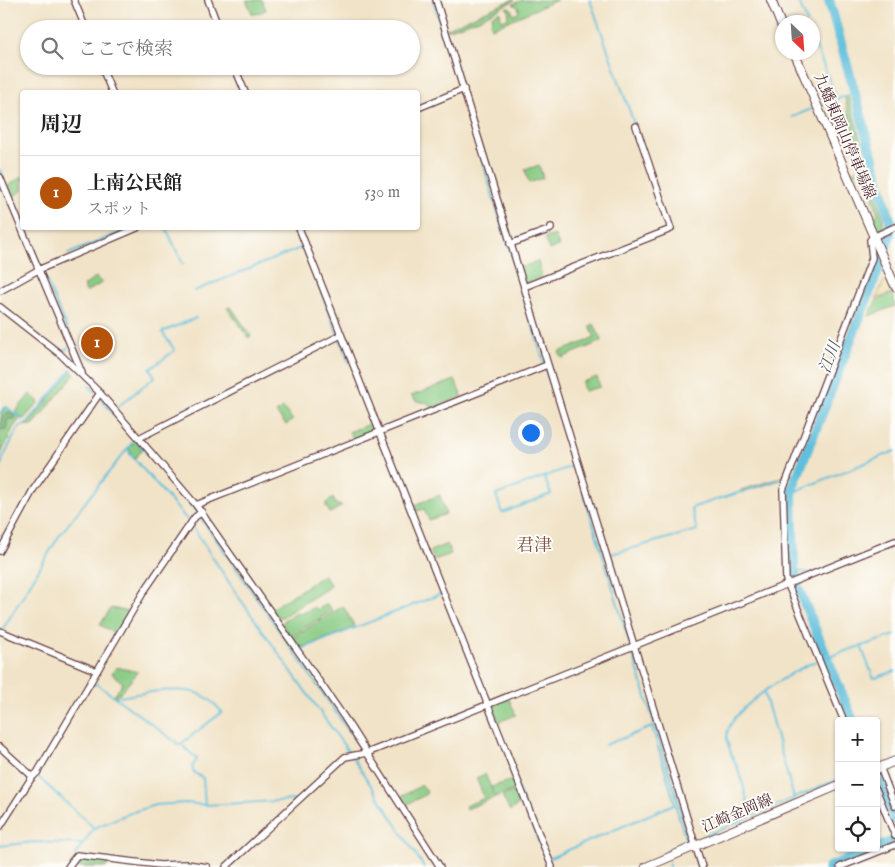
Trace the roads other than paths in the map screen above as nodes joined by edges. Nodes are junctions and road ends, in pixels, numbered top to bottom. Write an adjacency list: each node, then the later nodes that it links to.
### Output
1 (74, 0): 6 (street)
2 (208, 0): 7 (street)
3 (436, 0): 13 (street)
4 (771, 0): 5 (main road)
5 (777, 15)
6 (82, 20)
7 (216, 20)
8 (797, 60): 23 (main road, 九蟠東岡山停車場線)
9 (105, 75): 11 (street)
10 (238, 75): 12 (street)
11 (111, 90)
12 (244, 90)
13 (462, 90): 14 (street); 24 (street)
14 (420, 107)
15 (636, 126): 27 (street)
16 (0, 177): 17 (street)
17 (20, 223)
18 (551, 227): 24 (street)
19 (895, 227): 23 (street)
20 (23, 230): 25 (street)
21 (132, 230): 25 (street)
22 (300, 230): 30 (street)
23 (874, 240): 26 (main road, 九蟠東岡山停車場線); 40 (street)
24 (510, 244): 27 (street)
25 (40, 269): 28 (street); 32 (street)
26 (895, 286)
27 (524, 288): 31 (street)
28 (0, 291)
29 (0, 307): 32 (street)
30 (340, 336): 34 (street); 35 (street)
31 (545, 365): 34 (street); 42 (street)
32 (82, 375): 33 (street)
33 (100, 393): 35 (street); 39 (street)
34 (378, 431): 36 (street); 44 (street)
35 (139, 438): 36 (street)
36 (196, 505): 37 (street)
37 (200, 513): 43 (street); 47 (street)
38 (895, 541): 40 (street)
39 (0, 551)
40 (789, 584): 42 (street); 45 (street)
41 (1, 632): 43 (street)
42 (632, 647): 44 (street); 58 (street)
43 (97, 671): 51 (street)
44 (487, 705): 47 (street); 63 (street)
45 (842, 717)
46 (0, 747): 51 (street)
47 (367, 753): 61 (street); 62 (street)
48 (895, 761): 49 (main road)
49 (880, 767)
50 (880, 772): 54 (street)
51 (34, 776): 55 (street)
52 (835, 787): 58 (main road, 江崎金岡線)
53 (880, 800): 56 (street)
54 (895, 806)
55 (0, 827)
56 (895, 836)
57 (895, 845): 66 (street)
58 (695, 846): 64 (main road, 江崎金岡線); 65 (street)
59 (68, 867): 60 (street)
60 (207, 867)
61 (226, 867)
62 (440, 867)
63 (552, 867)
64 (646, 867)
65 (702, 867)
66 (840, 867)

